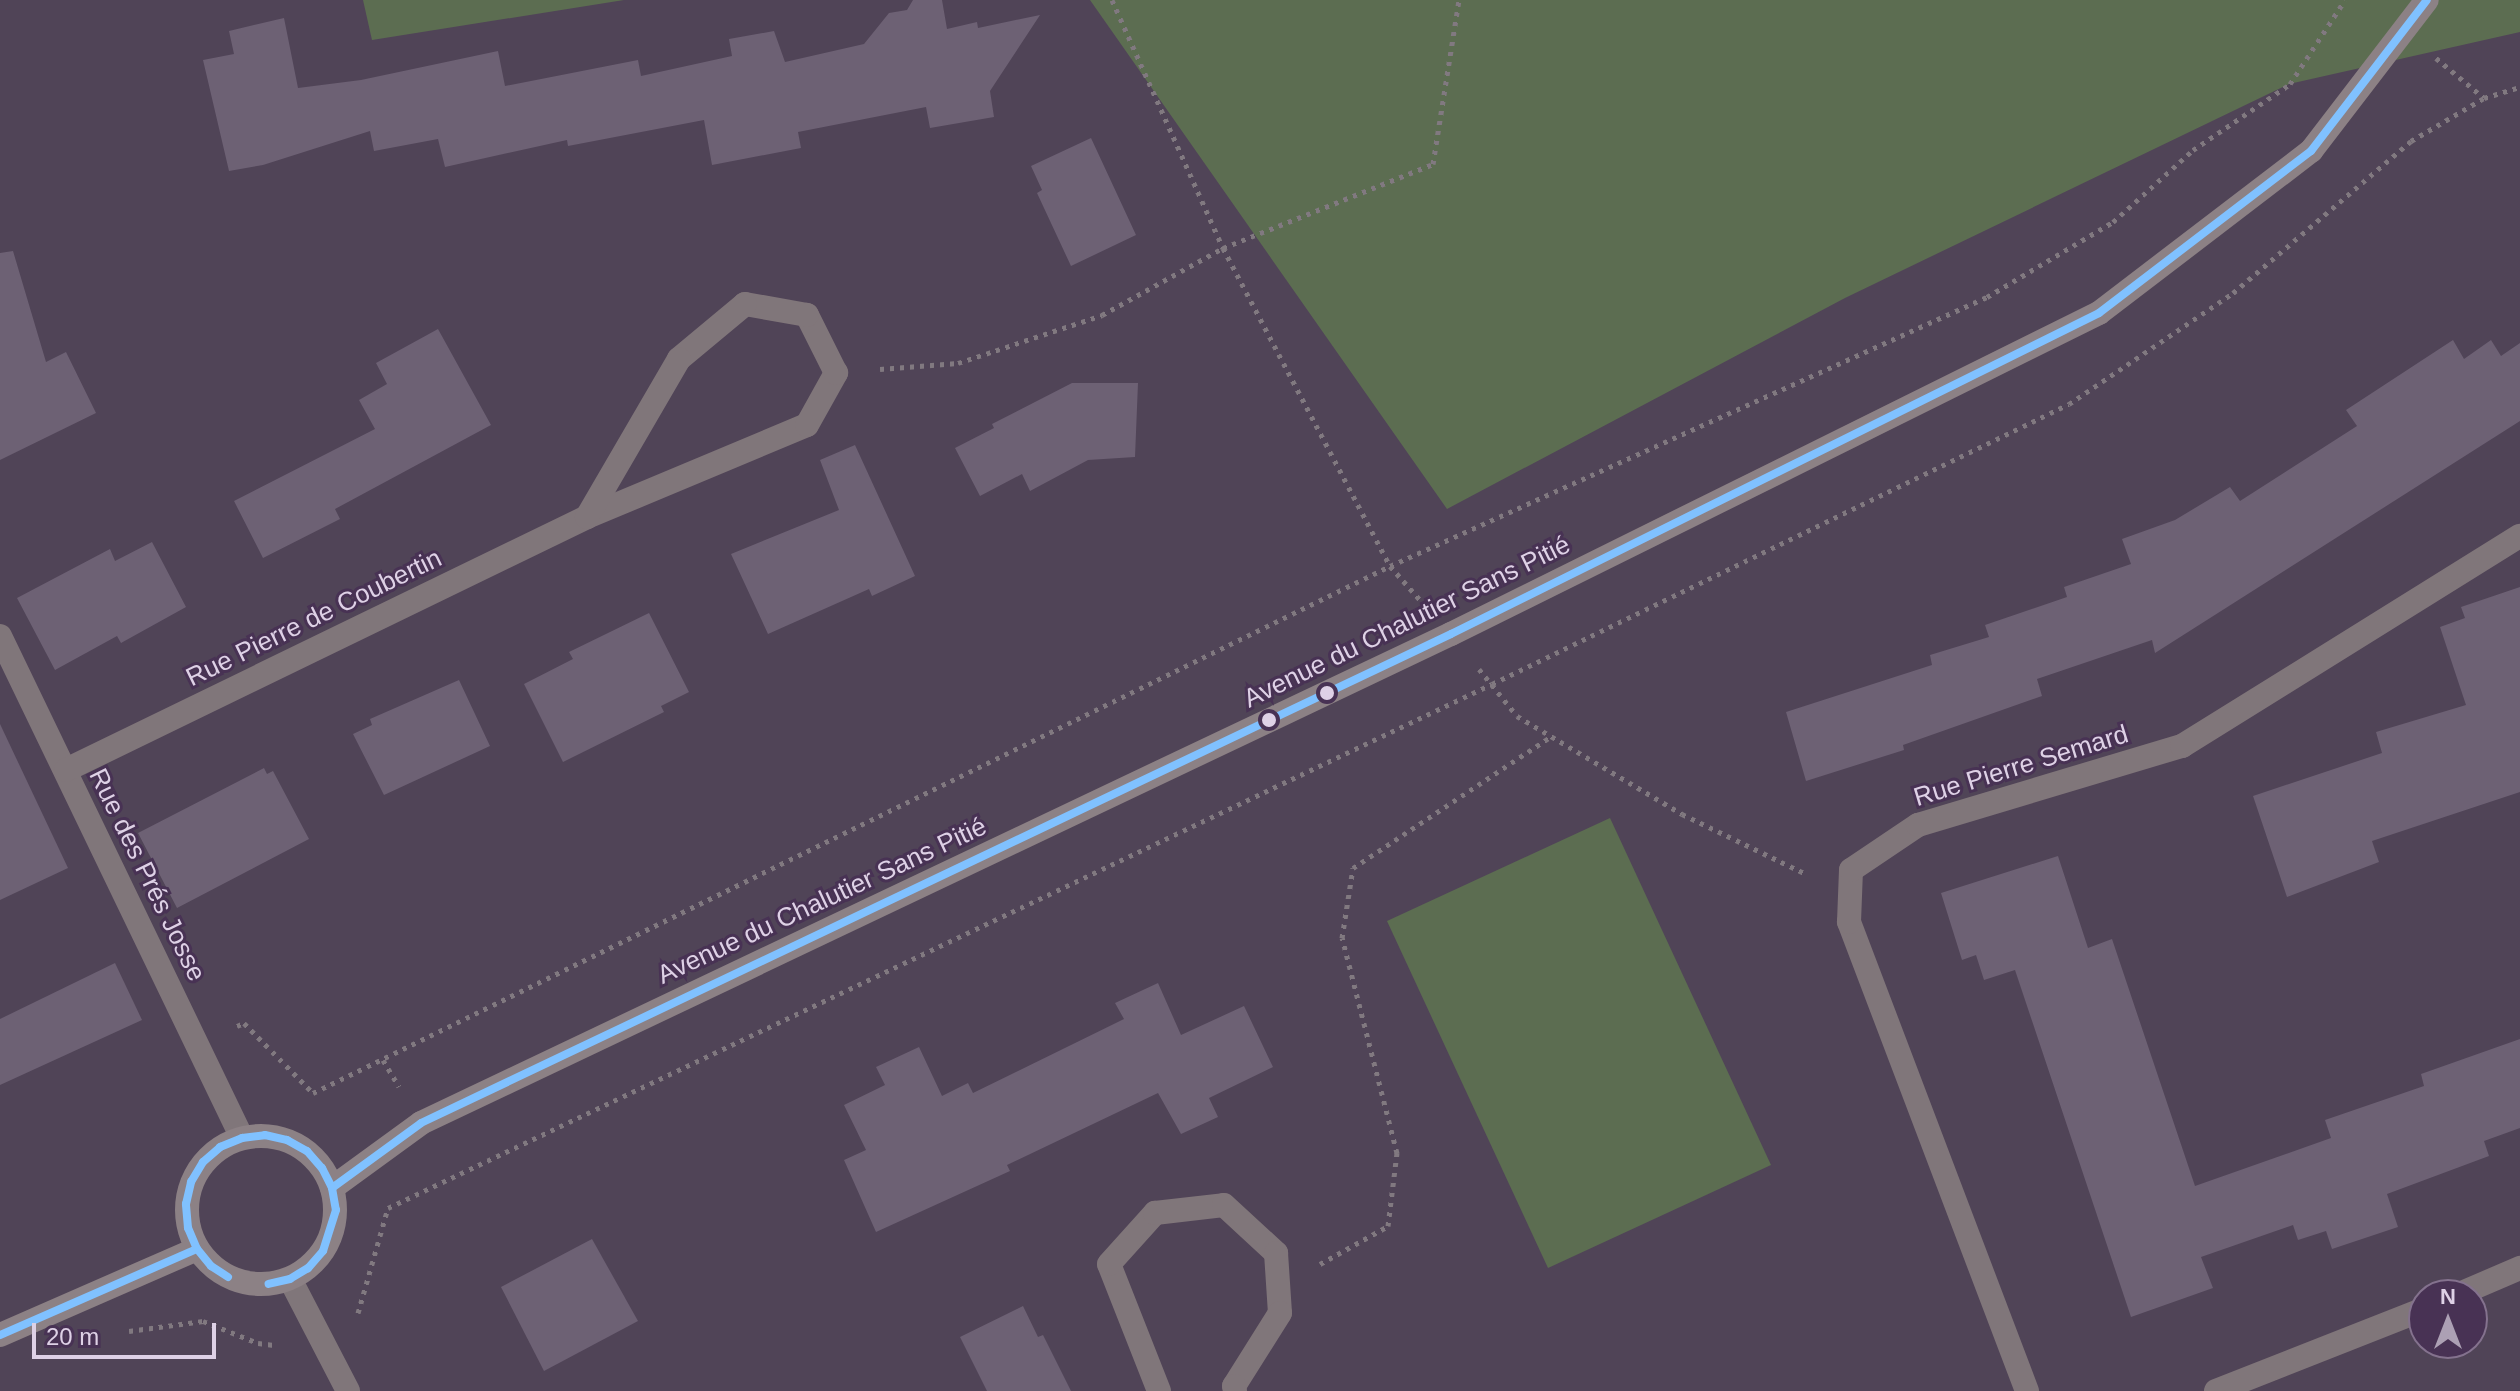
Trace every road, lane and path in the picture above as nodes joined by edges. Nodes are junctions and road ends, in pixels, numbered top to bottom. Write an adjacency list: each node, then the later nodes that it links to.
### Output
1 (1112, 0): 8 (path)
2 (1459, 0): 8 (path)
3 (2345, 0): 12 (path)
4 (2427, 0): 5 (street, Avenue du Chalutier Sans Pitié)
5 (2404, 31): 7 (path); 13 (street, Avenue du Chalutier Sans Pitié)
6 (2520, 87): 7 (path)
7 (2484, 98): 15 (path)
8 (1223, 248): 9 (path); 12 (path)
9 (836, 373): 10 (street, Rue Pierre de Coubertin); 10 (street)
10 (587, 517): 17 (street, Rue Pierre de Coubertin)
11 (2520, 536): 18 (street, Rue Pierre Semard)
12 (1390, 566): 13 (path); 19 (path)
13 (1451, 634): 15 (path); 21 (street, Avenue du Chalutier Sans Pitié)
14 (0, 636): 17 (street, Rue des Prés Josse)
15 (1492, 684): 16 (path); 30 (path)
16 (1552, 736): 18 (path); 26 (path)
17 (66, 770): 19 (street, Rue des Prés Josse)
18 (1850, 896): 34 (street, Rue Pierre Semard)
19 (194, 1039): 20 (street, Rue des Prés Josse)
20 (242, 1138): 21 (street); 22 (street)
21 (332, 1188): 24 (street)
22 (197, 1249): 24 (street); 29 (street)
23 (2520, 1268): 25 (street)
24 (290, 1279): 30 (street)
25 (2488, 1282)
26 (1278, 1287): 32 (street); 33 (street)
27 (2408, 1315): 35 (street)
28 (129, 1331): 30 (path)
29 (0, 1335)
30 (328, 1351): 31 (street)
31 (348, 1391)
32 (1159, 1391)
33 (1235, 1391)
34 (2027, 1391)
35 (2216, 1391)

